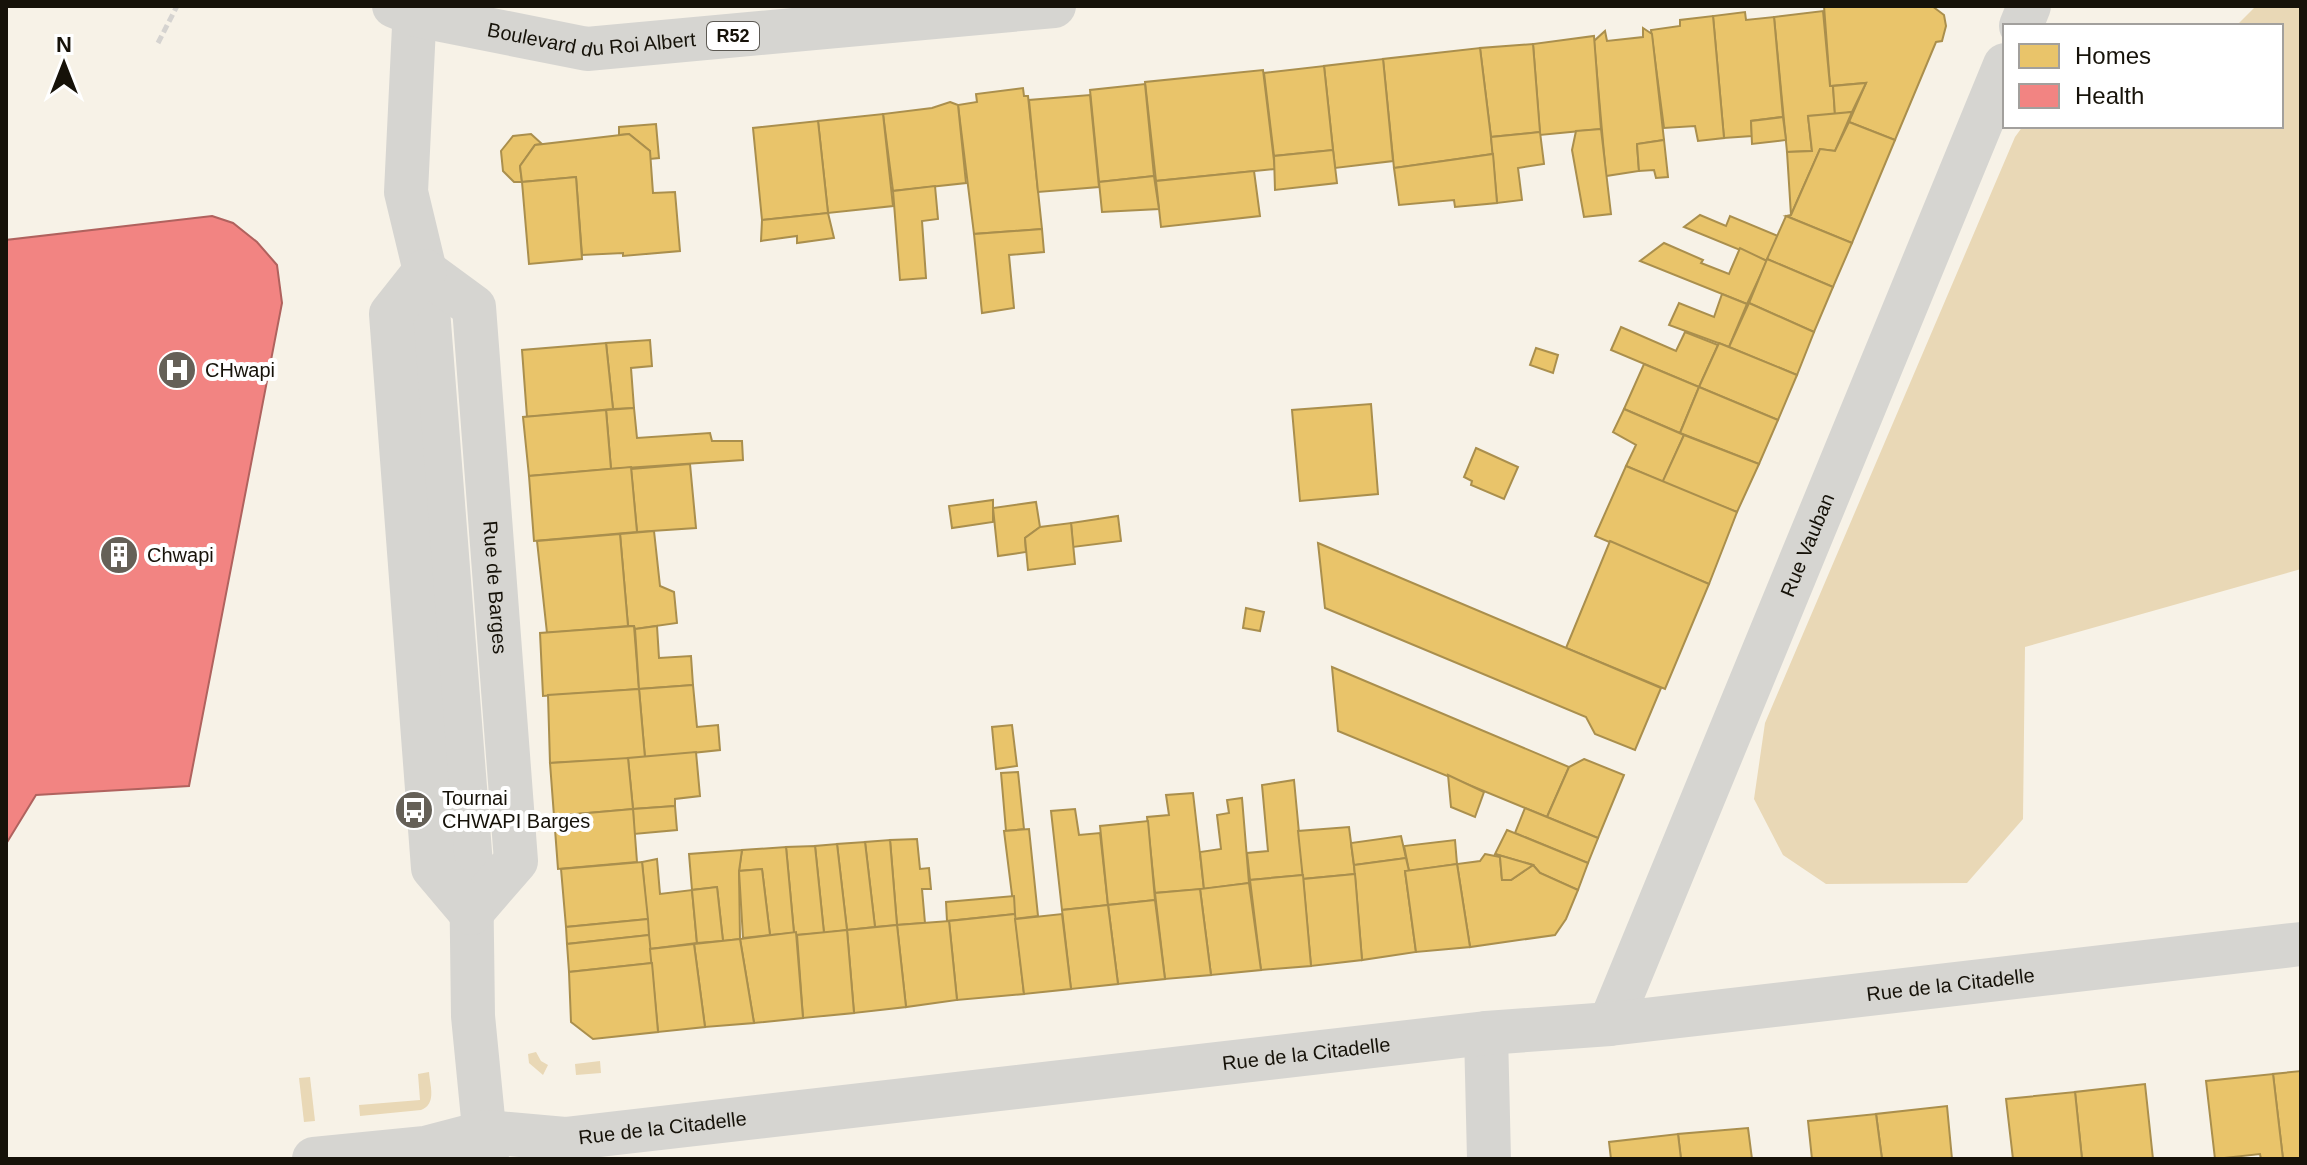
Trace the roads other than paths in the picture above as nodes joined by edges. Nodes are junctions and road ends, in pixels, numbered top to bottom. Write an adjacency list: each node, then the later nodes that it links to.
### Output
1 (1054, 6): 2 (street, Boulevard du Roi Albert / R52)
2 (408, 9): 4 (street)
3 (2003, 70): 7 (street, Rue Vauban)
4 (425, 271): 5 (street); 5 (street, Rue de Barges)
5 (471, 913): 9 (street)
6 (2301, 944): 7 (street, Rue de la Citadelle)
7 (1610, 1024): 8 (street, Rue de la Citadelle)
8 (1486, 1033): 9 (street, Rue de la Citadelle); 12 (street)
9 (486, 1146): 10 (street, Rue de la Citadelle)
10 (383, 1156): 11 (street, Rue de la Citadelle)
11 (314, 1159)
12 (1489, 1159)

